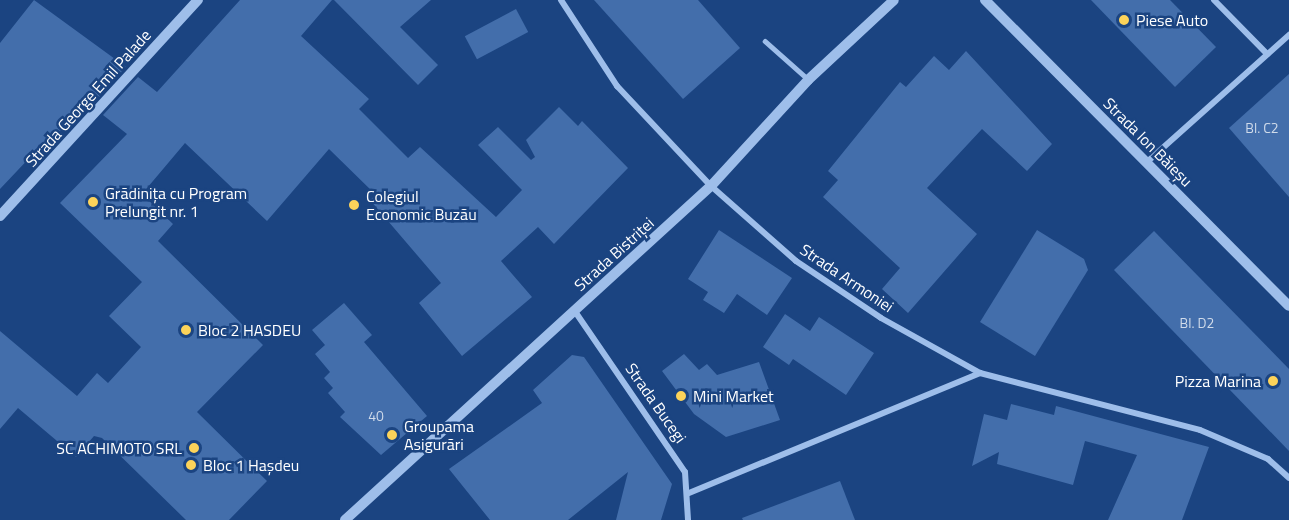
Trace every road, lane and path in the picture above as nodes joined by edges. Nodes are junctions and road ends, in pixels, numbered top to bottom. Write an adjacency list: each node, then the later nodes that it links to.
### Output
1 (198, 0): 12 (street, Strada George Emil Palade)
2 (561, 0): 11 (street, Strada Armoniei)
3 (894, 0): 9 (street, Strada Bistriței)
4 (985, 0): 10 (street, Strada Ion Băieșu)
5 (1214, 0): 8 (street)
6 (1289, 35): 8 (street)
7 (765, 41): 9 (lane)
8 (1267, 54): 10 (street)
9 (808, 80): 11 (street, Strada Bistriței)
10 (1147, 162): 13 (street, Strada Ion Băieșu)
11 (711, 186): 14 (street, Strada Bistriței); 15 (street, Strada Armoniei)
12 (0, 216)
13 (1289, 306)
14 (574, 310): 17 (street, Strada Bucegi); 18 (street, Strada Bistriței)
15 (981, 373): 16 (street, Strada Armoniei); 17 (street)
16 (1289, 478)
17 (689, 494): 19 (street, Strada Bucegi)
18 (345, 520)
19 (688, 520)

